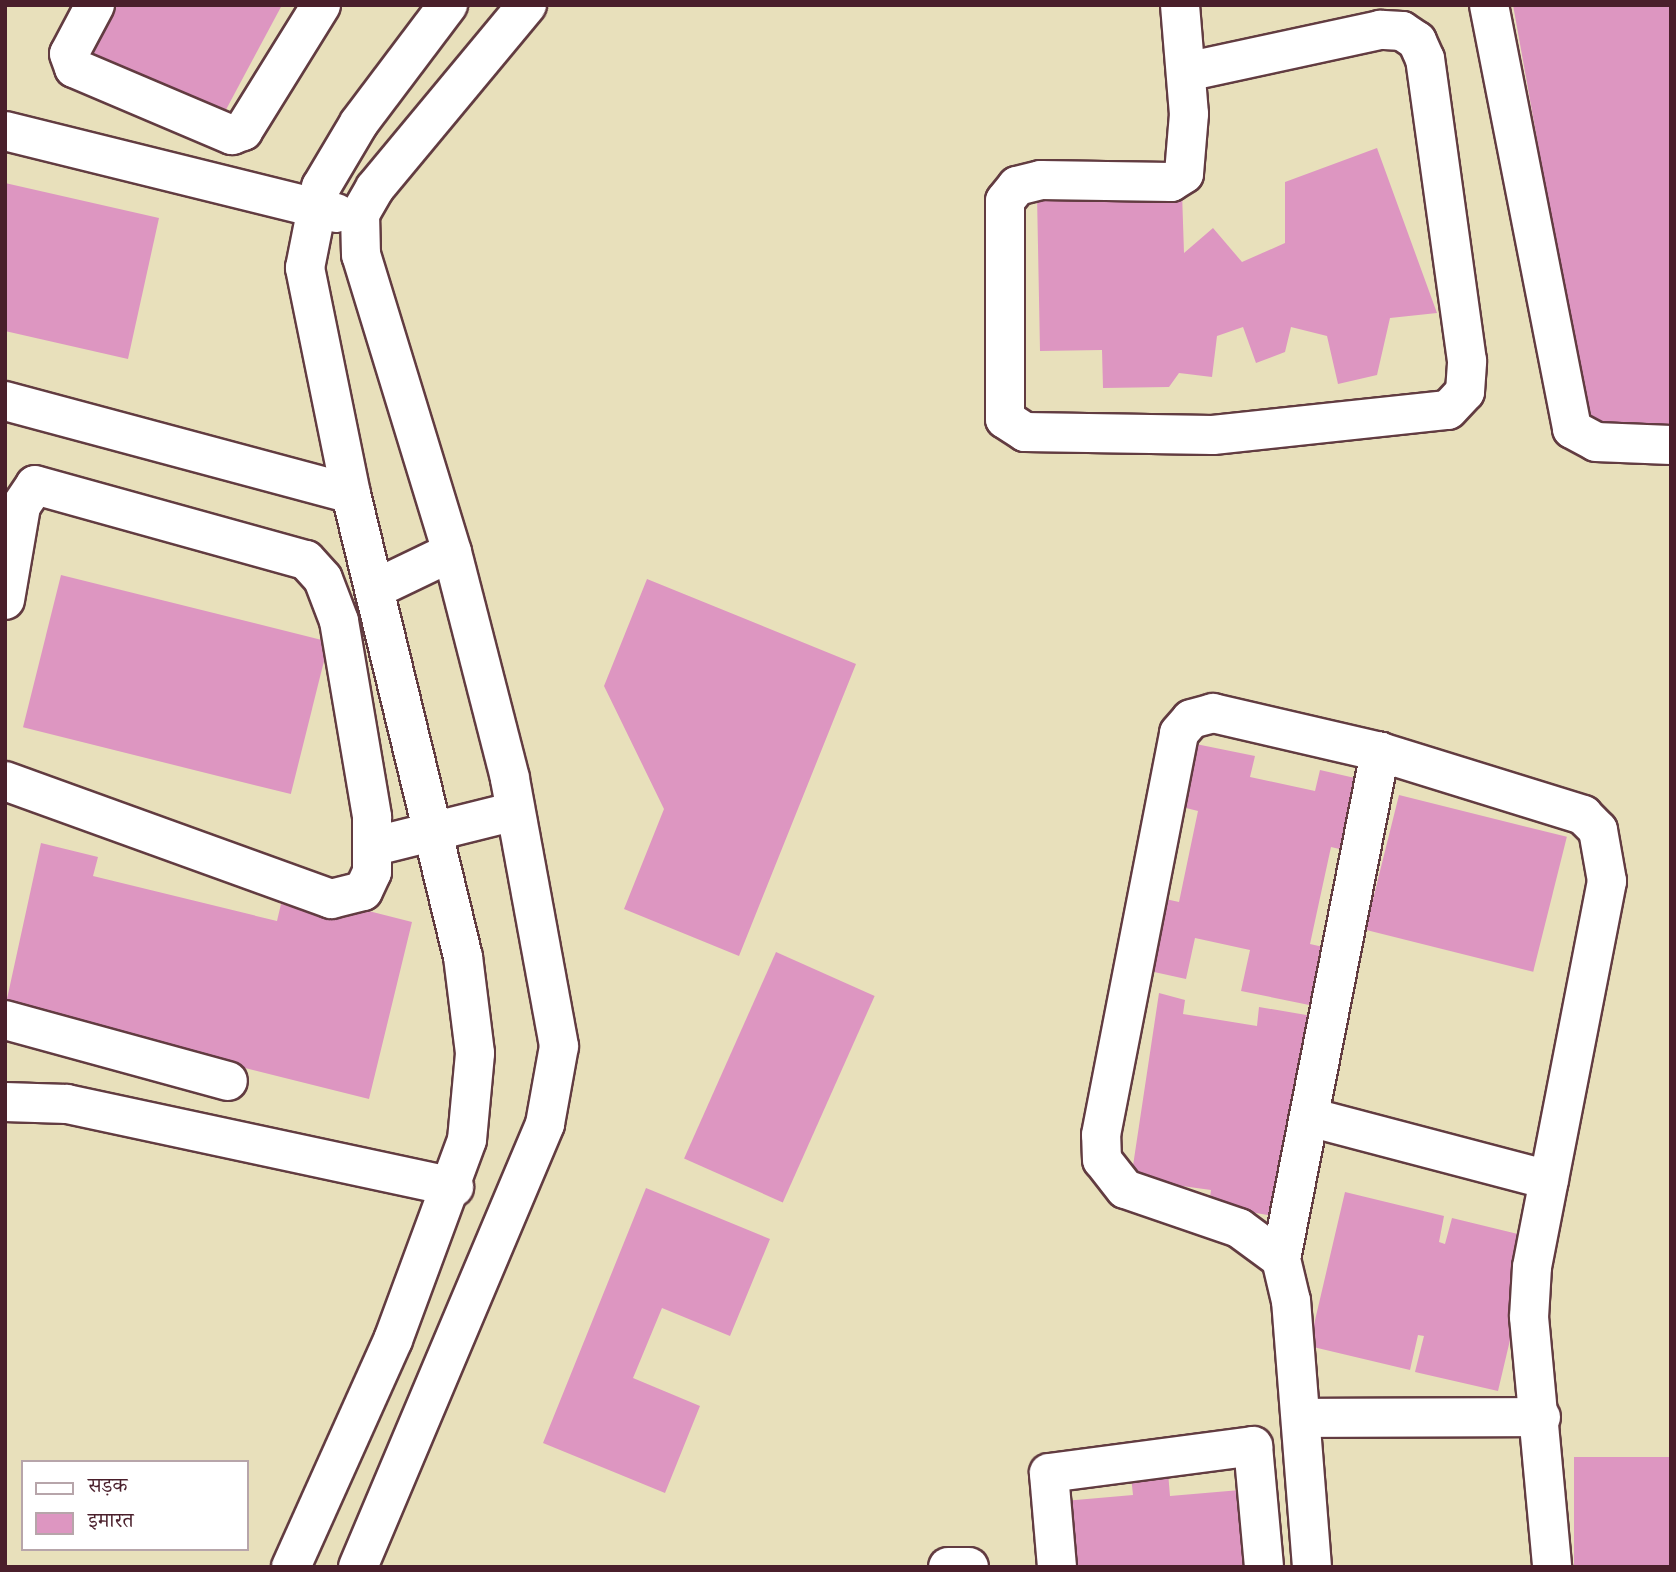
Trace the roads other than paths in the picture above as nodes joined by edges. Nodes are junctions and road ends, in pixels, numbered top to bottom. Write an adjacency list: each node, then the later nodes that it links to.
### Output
1 (95, 5): 2 (street)
2 (321, 5)
3 (448, 5): 9 (street)
4 (1180, 5): 7 (street)
5 (1489, 5): 12 (street)
6 (525, 6): 10 (street)
7 (1186, 72): 7 (street)
8 (5, 131): 9 (street)
9 (312, 211): 10 (street); 13 (street)
10 (360, 214): 14 (street)
11 (5, 401): 13 (street)
12 (1671, 445)
13 (351, 494): 15 (street)
14 (452, 552): 15 (street); 19 (street)
15 (375, 589): 20 (street)
16 (5, 600): 21 (street)
17 (1380, 752): 25 (street); 26 (street); 28 (street)
18 (5, 781): 21 (street)
19 (515, 811): 20 (street); 32 (street)
20 (436, 832): 21 (street); 27 (street)
21 (375, 846)
22 (5, 1020): 23 (street)
23 (228, 1081)
24 (5, 1102): 27 (street)
25 (1309, 1117): 26 (street); 28 (street)
26 (1549, 1180): 29 (street)
27 (454, 1187): 31 (street)
28 (1281, 1259): 30 (street)
29 (1541, 1417): 30 (street); 40 (street)
30 (1301, 1418): 39 (street)
31 (317, 1504): 32 (street); 33 (street)
32 (373, 1531): 34 (street)
33 (291, 1567)
34 (358, 1567)
35 (948, 1567): 36 (street)
36 (969, 1567)
37 (1057, 1567): 38 (street)
38 (1264, 1567)
39 (1312, 1567)
40 (1552, 1567)

